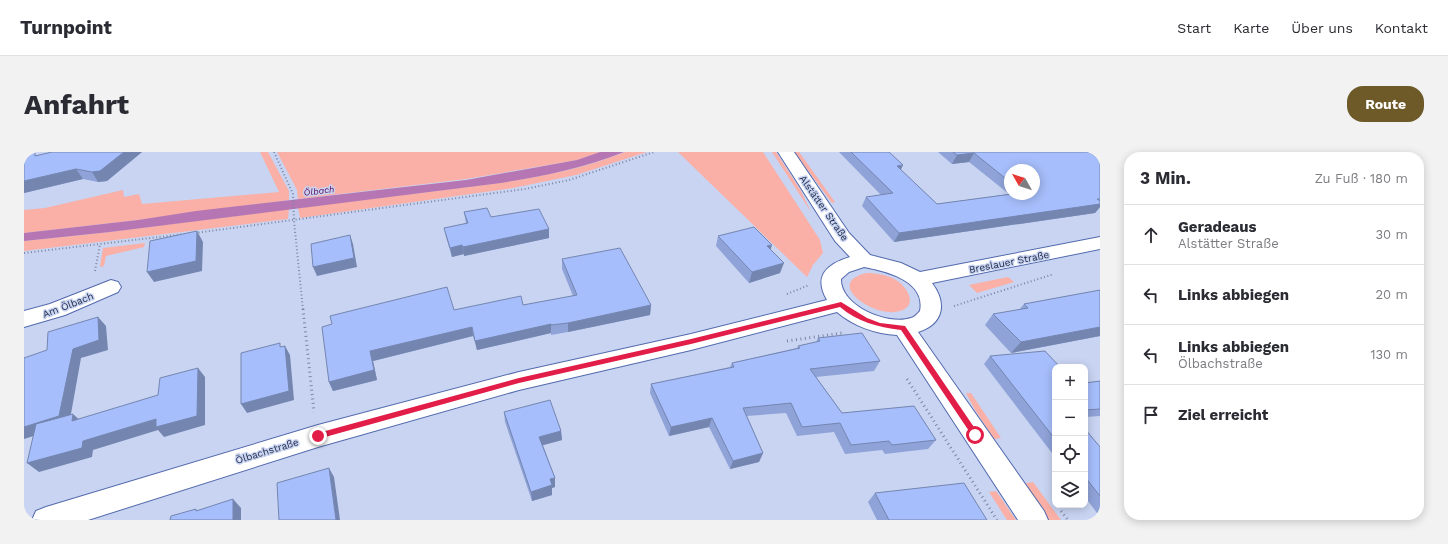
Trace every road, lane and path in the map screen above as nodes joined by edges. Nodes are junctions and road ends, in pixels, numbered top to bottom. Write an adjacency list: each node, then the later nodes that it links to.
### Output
1 (274, 152): 4 (path)
2 (654, 152): 4 (path)
3 (786, 152): 9 (street, Alstätter Straße)
4 (294, 221): 5 (path); 18 (path)
5 (193, 233)
6 (185, 234): 8 (path)
7 (1100, 243): 11 (street, Breslauer Straße)
8 (24, 253)
9 (864, 261): 11 (street); 13 (street)
10 (1058, 273): 14 (path)
11 (917, 280): 16 (street)
12 (111, 287): 15 (street, Am Ölbach)
13 (841, 304): 16 (street); 20 (street, Ölbachstraße)
14 (951, 311)
15 (24, 319)
16 (903, 327): 22 (street)
17 (906, 379): 21 (path)
18 (315, 416)
19 (1059, 508): 23 (path)
20 (46, 520)
21 (997, 520)
22 (1034, 520)
23 (1068, 520)

